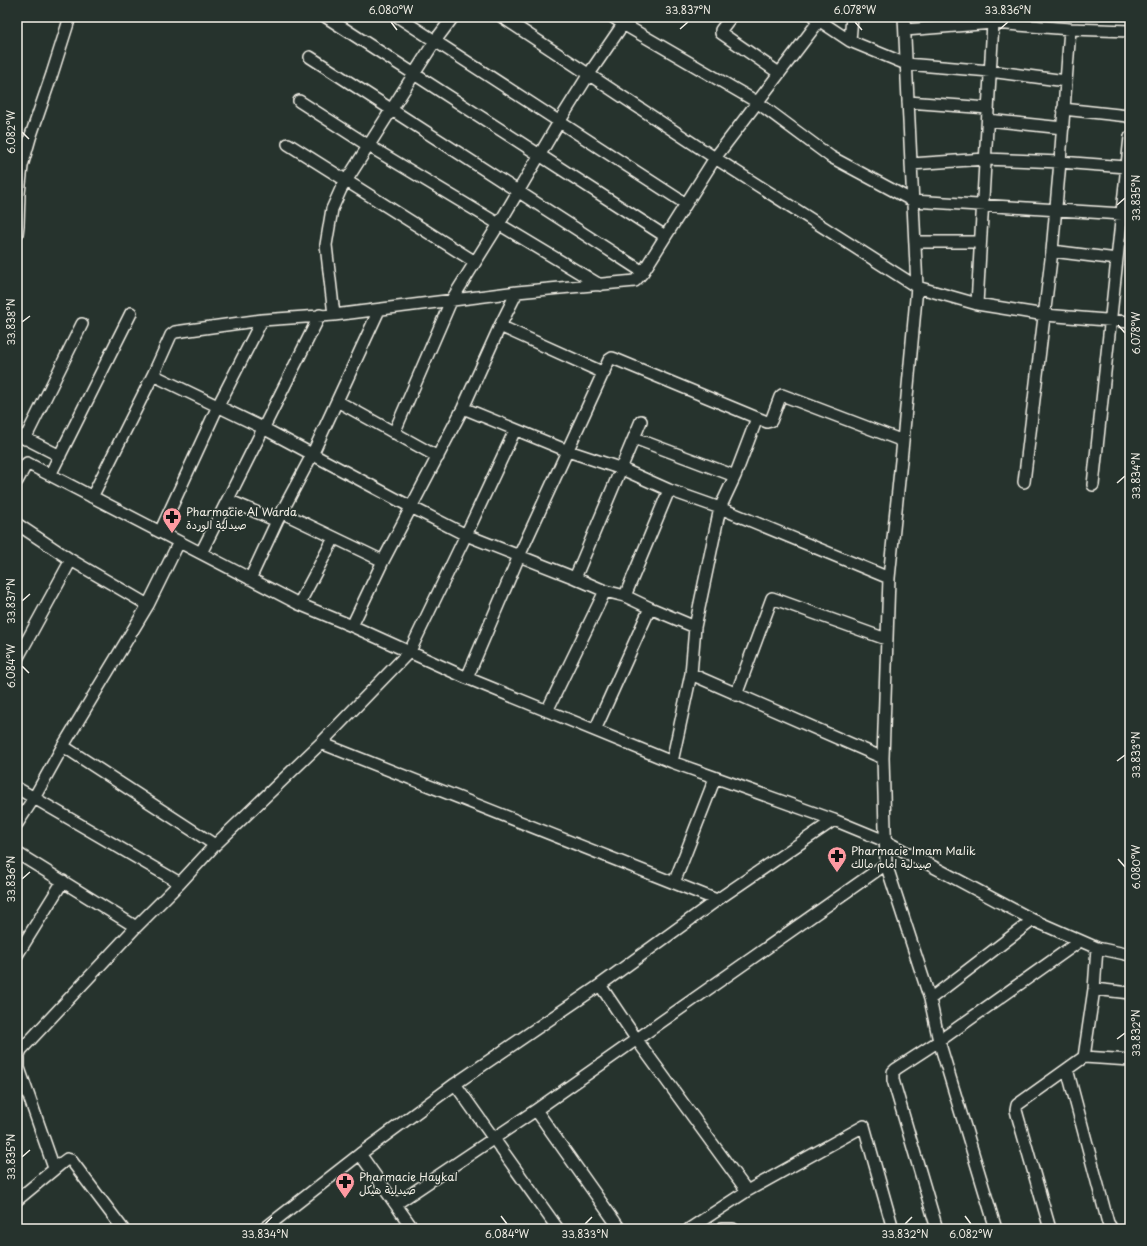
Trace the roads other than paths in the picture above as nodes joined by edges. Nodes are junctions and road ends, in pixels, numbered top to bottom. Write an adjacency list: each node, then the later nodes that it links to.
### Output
1 (70, 17): 52 (street)
2 (326, 17): 23 (street)
3 (398, 17): 16 (street)
4 (453, 17): 16 (street)
5 (502, 17): 22 (street)
6 (613, 17): 11 (street)
7 (731, 17): 21 (street)
8 (852, 17): 17 (street)
9 (904, 17): 14 (street)
10 (816, 19): 17 (street); 21 (street)
11 (625, 21): 22 (street); 26 (street)
12 (993, 23): 13 (street); 14 (street); 20 (street)
13 (1070, 29): 15 (street); 24 (street)
14 (905, 30): 19 (street)
15 (1130, 31)
16 (435, 41): 23 (street); 33 (street)
17 (850, 41): 19 (street)
18 (310, 57): 30 (street)
19 (906, 64): 20 (street); 27 (street)
20 (990, 71): 24 (street); 28 (street)
21 (779, 73): 26 (street)
22 (589, 74): 33 (street); 39 (street)
23 (414, 75): 30 (street); 38 (street)
24 (1066, 81): 29 (street)
25 (299, 101): 37 (street)
26 (757, 102): 39 (street); 46 (street)
27 (908, 102): 28 (street); 42 (street)
28 (988, 108): 32 (street)
29 (1063, 109): 31 (street); 34 (street)
30 (392, 110): 37 (street); 45 (street)
31 (1130, 118)
32 (988, 120): 34 (street); 40 (street)
33 (559, 122): 38 (street); 47 (street)
34 (1063, 128): 41 (street)
35 (1130, 137): 43 (street)
36 (288, 144): 44 (street)
37 (369, 146): 44 (street); 51 (street)
38 (539, 155): 45 (street); 53 (street)
39 (715, 158): 47 (street); 61 (street)
40 (985, 160): 41 (street); 42 (street); 48 (street)
41 (1060, 162): 43 (street); 49 (street)
42 (911, 164): 46 (street)
43 (1126, 166): 50 (street)
44 (346, 181): 58 (street); 68 (street)
45 (518, 191): 51 (street); 59 (street)
46 (913, 200): 48 (street); 54 (street)
47 (686, 204): 53 (street)
48 (982, 206): 49 (street); 55 (street)
49 (1056, 209): 50 (street); 56 (street)
50 (1122, 214): 57 (street)
51 (499, 224): 58 (street); 60 (street)
52 (17, 234)
53 (666, 236): 59 (street)
54 (915, 242): 55 (street); 61 (street)
55 (980, 242): 64 (street)
56 (1052, 252): 57 (street); 69 (street)
57 (1117, 259): 71 (street)
58 (475, 262): 63 (street)
59 (642, 272): 60 (street)
60 (600, 285): 62 (street)
61 (917, 287): 64 (street); 87 (street)
62 (517, 292): 63 (street); 74 (street)
63 (451, 301): 65 (street); 84 (street)
64 (977, 304): 69 (street)
65 (379, 310): 68 (street); 77 (street)
66 (131, 313): 90 (street)
67 (320, 315): 68 (street); 70 (street); 82 (street)
68 (334, 315)
69 (1045, 315): 71 (street); 96 (street)
70 (262, 320): 76 (street); 78 (street)
71 (1111, 320): 72 (street); 97 (street)
72 (1130, 322)
73 (82, 324): 85 (street)
74 (500, 326): 75 (street); 79 (street)
75 (604, 373): 80 (street); 88 (street)
76 (153, 375): 78 (street); 99 (street)
77 (336, 401): 84 (street); 89 (street)
78 (218, 406): 82 (street); 105 (street)
79 (463, 408): 83 (street); 91 (street)
80 (757, 418): 87 (street); 94 (street)
81 (642, 421): 86 (street)
82 (263, 428): 89 (street); 100 (street)
83 (515, 430): 88 (street); 106 (street)
84 (394, 433): 91 (street)
85 (21, 436): 90 (street)
86 (634, 438): 92 (street); 94 (street)
87 (903, 441): 114 (street)
88 (568, 451): 92 (street); 110 (street)
89 (312, 455): 101 (street); 103 (street)
90 (60, 456): 93 (street)
91 (438, 456): 101 (street)
92 (622, 469): 98 (street); 113 (street)
93 (50, 475): 95 (street); 99 (street)
94 (735, 476): 102 (street)
95 (17, 482)
96 (1024, 482)
97 (1093, 485)
98 (669, 490): 102 (street); 117 (street)
99 (92, 496): 105 (street)
100 (228, 500): 103 (street); 109 (street)
101 (411, 507): 106 (street); 112 (street)
102 (720, 508): 114 (street); 122 (street)
103 (279, 517): 107 (street); 115 (street)
104 (17, 524): 111 (street)
105 (160, 532): 108 (street)
106 (466, 535): 110 (street); 124 (street)
107 (334, 538): 112 (street); 118 (street)
108 (179, 542): 109 (street); 119 (street)
109 (201, 553): 115 (street)
110 (519, 556): 113 (street); 127 (street)
111 (71, 560): 119 (street); 125 (street)
112 (383, 561): 121 (street)
113 (575, 578): 116 (street)
114 (889, 578): 123 (street)
115 (250, 579): 118 (street)
116 (605, 590): 117 (street); 129 (street)
117 (625, 596): 120 (street)
118 (299, 604): 121 (street)
119 (148, 605): 132 (street)
120 (650, 608): 122 (street); 130 (street)
121 (352, 626): 124 (street)
122 (695, 627): 126 (street)
123 (886, 639): 128 (street); 133 (street)
124 (410, 651): 127 (street); 131 (street)
125 (18, 657)
126 (691, 674): 128 (street); 134 (street)
127 (467, 678): 129 (street)
128 (736, 695): 133 (street)
129 (547, 711): 130 (street)
130 (595, 730): 134 (street)
131 (321, 744): 141 (street); 145 (street)
132 (62, 746): 137 (street); 141 (street)
133 (883, 758): 140 (street)
134 (672, 762): 135 (street)
135 (715, 778): 138 (street); 145 (street)
136 (17, 788): 137 (street)
137 (34, 798): 139 (street); 146 (street)
138 (834, 820): 140 (street); 147 (street)
139 (17, 824)
140 (885, 840): 143 (street); 148 (street)
141 (215, 845): 146 (street)
142 (17, 853): 144 (street)
143 (886, 864): 157 (street); 158 (street)
144 (63, 882): 149 (street); 152 (street)
145 (674, 883): 147 (street)
146 (180, 884): 149 (street)
147 (717, 900): 154 (street)
148 (1033, 920): 150 (street); 157 (street)
149 (136, 927): 165 (street)
150 (1080, 941): 151 (street); 159 (street)
151 (1097, 948): 153 (street); 155 (street)
152 (17, 955)
153 (1130, 955)
154 (600, 985): 158 (street); 163 (street)
155 (1094, 988): 156 (street); 160 (street)
156 (1130, 993)
157 (930, 999): 159 (street)
158 (637, 1040): 166 (street); 170 (street)
159 (939, 1041): 182 (street); 183 (street)
160 (1084, 1057): 161 (street); 162 (street)
161 (1130, 1060)
162 (1067, 1069): 184 (street); 185 (street)
163 (455, 1084): 167 (street); 168 (street)
164 (17, 1091): 165 (street)
165 (29, 1098): 169 (street)
166 (536, 1110): 167 (street); 177 (street)
167 (494, 1139): 172 (street); 176 (street)
168 (360, 1154): 172 (street); 175 (street)
169 (54, 1168): 171 (street); 174 (street)
170 (747, 1191): 178 (street); 181 (street)
171 (17, 1200)
172 (396, 1204): 173 (street)
173 (409, 1228)
174 (123, 1229)
175 (264, 1229)
176 (558, 1229)
177 (620, 1229)
178 (689, 1229)
179 (721, 1229): 180 (street)
180 (733, 1229)
181 (893, 1229)
182 (936, 1229)
183 (996, 1229)
184 (1050, 1229)
185 (1112, 1229)

